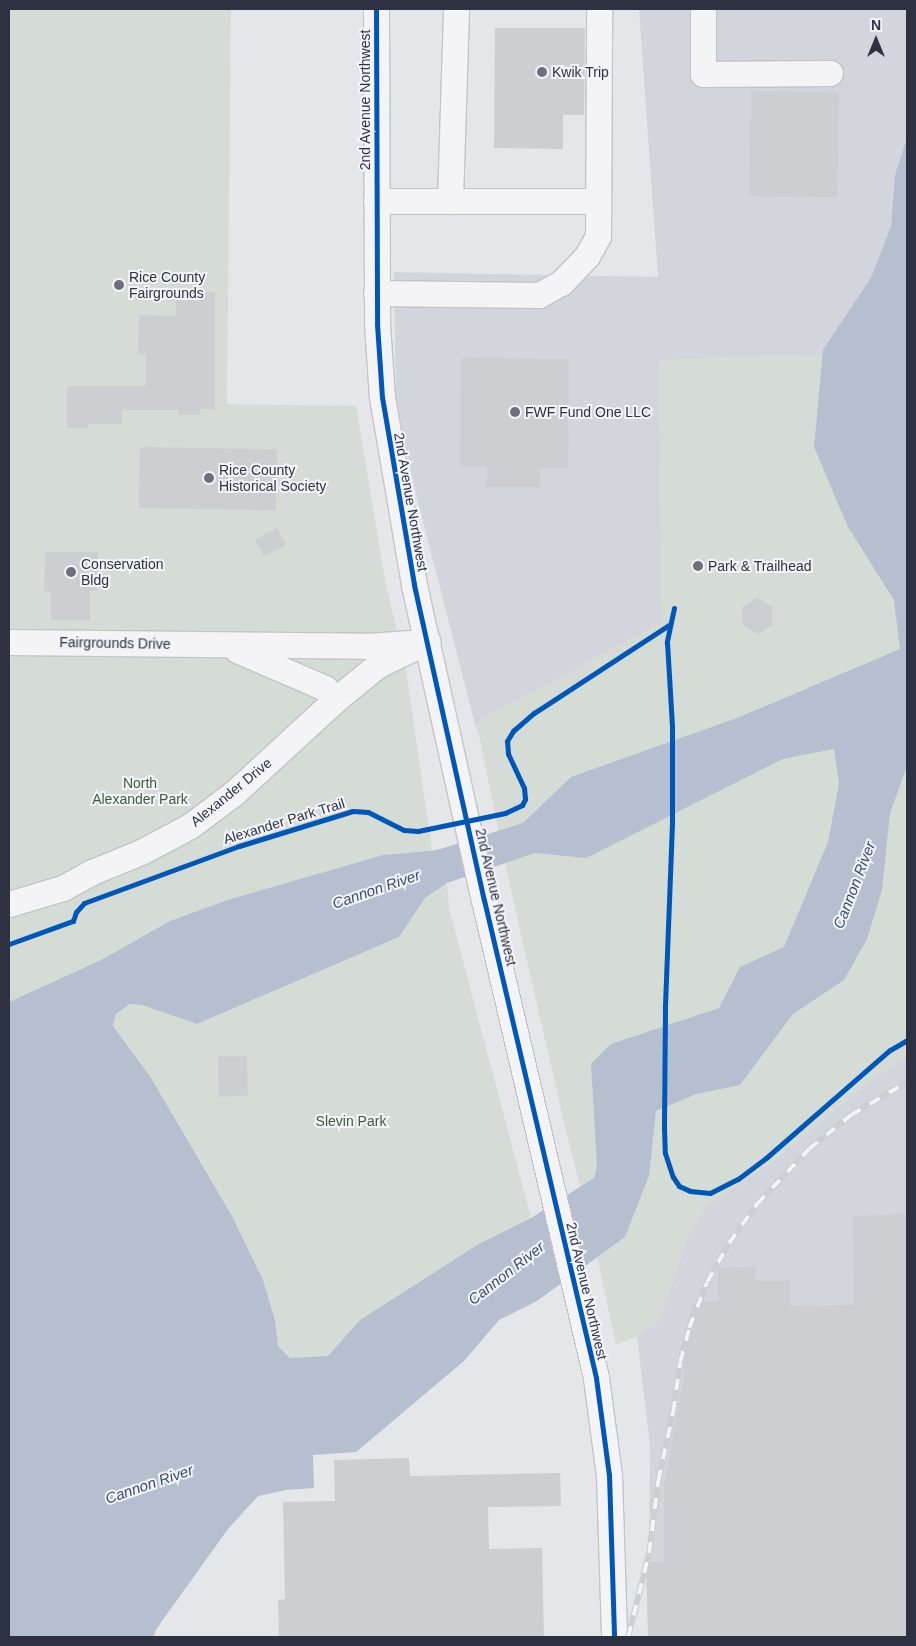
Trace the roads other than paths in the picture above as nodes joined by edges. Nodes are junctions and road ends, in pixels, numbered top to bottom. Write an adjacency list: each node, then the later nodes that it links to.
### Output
1 (376, 9): 6 (street, 2nd Avenue Northwest)
2 (456, 9): 7 (street)
3 (599, 9): 8 (street)
4 (703, 9): 5 (street)
5 (830, 73)
6 (376, 201): 7 (street); 9 (street, 2nd Avenue Northwest)
7 (450, 201): 8 (street)
8 (598, 201): 9 (street)
9 (376, 293): 10 (street, 2nd Avenue Northwest)
10 (428, 641): 12 (street, Fairgrounds Drive); 13 (street, Alexander Drive); 15 (street, 2nd Avenue Northwest)
11 (9, 642): 12 (street, Fairgrounds Drive)
12 (221, 644): 13 (street, Fairgrounds Drive)
13 (335, 700): 14 (street, Alexander Drive)
14 (9, 904)
15 (614, 1637)

